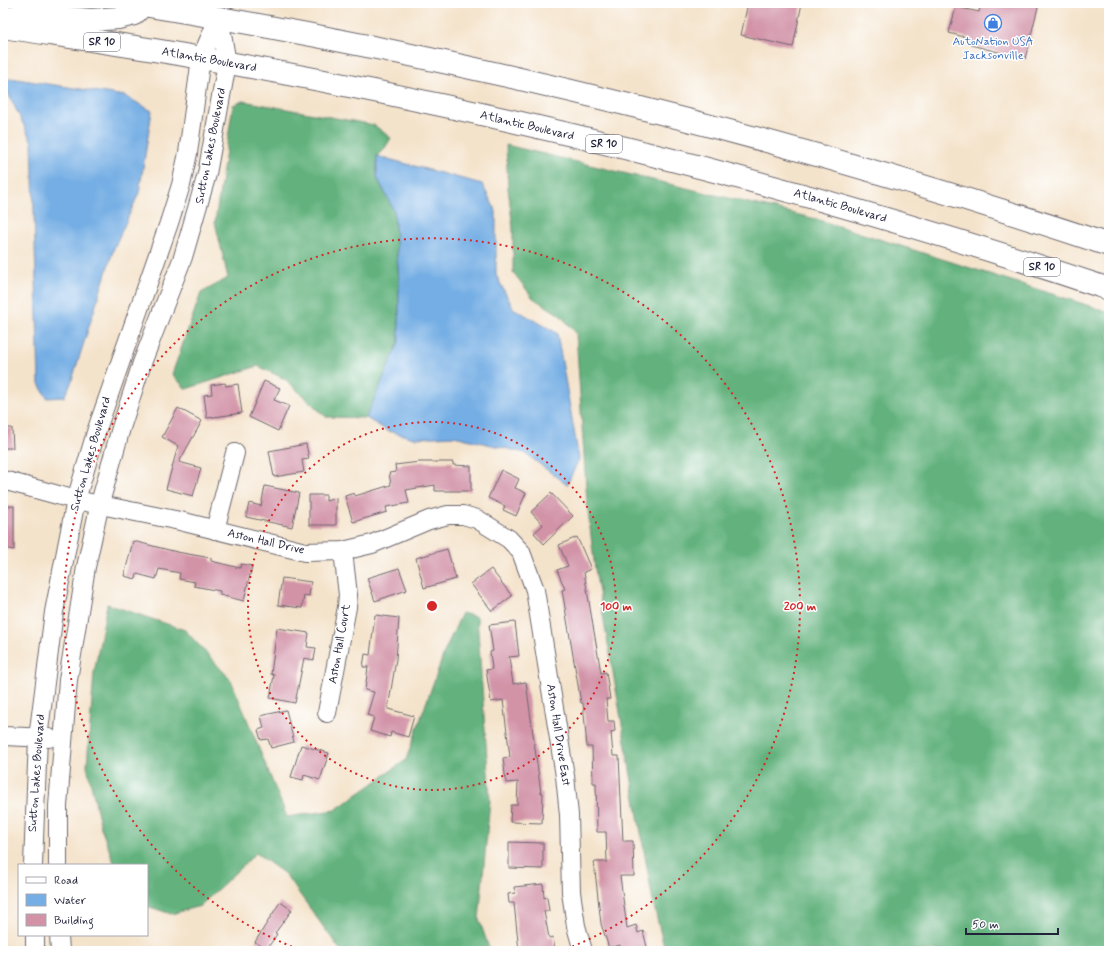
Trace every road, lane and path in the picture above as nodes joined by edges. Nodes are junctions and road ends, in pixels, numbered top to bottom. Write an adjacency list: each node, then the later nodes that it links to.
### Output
1 (219, 17): 2 (highway); 4 (street, Sutton Lakes Boulevard); 5 (street, Sutton Lakes Boulevard); 6 (highway)
2 (3, 21)
3 (3, 27): 4 (highway, Atlantic Boulevard / SR 10)
4 (201, 58): 5 (highway, Atlantic Boulevard / SR 10); 8 (street, Sutton Lakes Boulevard)
5 (227, 63): 7 (highway, Atlantic Boulevard / SR 10); 9 (street, Sutton Lakes Boulevard)
6 (1109, 245)
7 (1109, 289)
8 (144, 294): 9 (street); 12 (street, Sutton Lakes Boulevard)
9 (166, 301): 13 (street, Sutton Lakes Boulevard)
10 (235, 453): 14 (street)
11 (3, 480): 12 (street, Aston Hall Drive)
12 (76, 500): 13 (street, Aston Hall Drive); 20 (street, Sutton Lakes Boulevard)
13 (100, 503): 14 (street, Aston Hall Drive); 19 (street, Sutton Lakes Boulevard)
14 (215, 530): 16 (street, Aston Hall Drive)
15 (498, 531): 16 (street, Aston Hall Drive); 27 (street, Aston Hall Drive East)
16 (343, 551): 17 (street, Aston Hall Court)
17 (327, 713)
18 (3, 736): 20 (street)
19 (62, 737): 20 (street); 22 (street, Sutton Lakes Boulevard)
20 (38, 738): 21 (street, Sutton Lakes Boulevard)
21 (33, 864)
22 (58, 864)
23 (35, 936): 25 (street)
24 (59, 936): 26 (street)
25 (35, 951)
26 (60, 951)
27 (583, 951)

